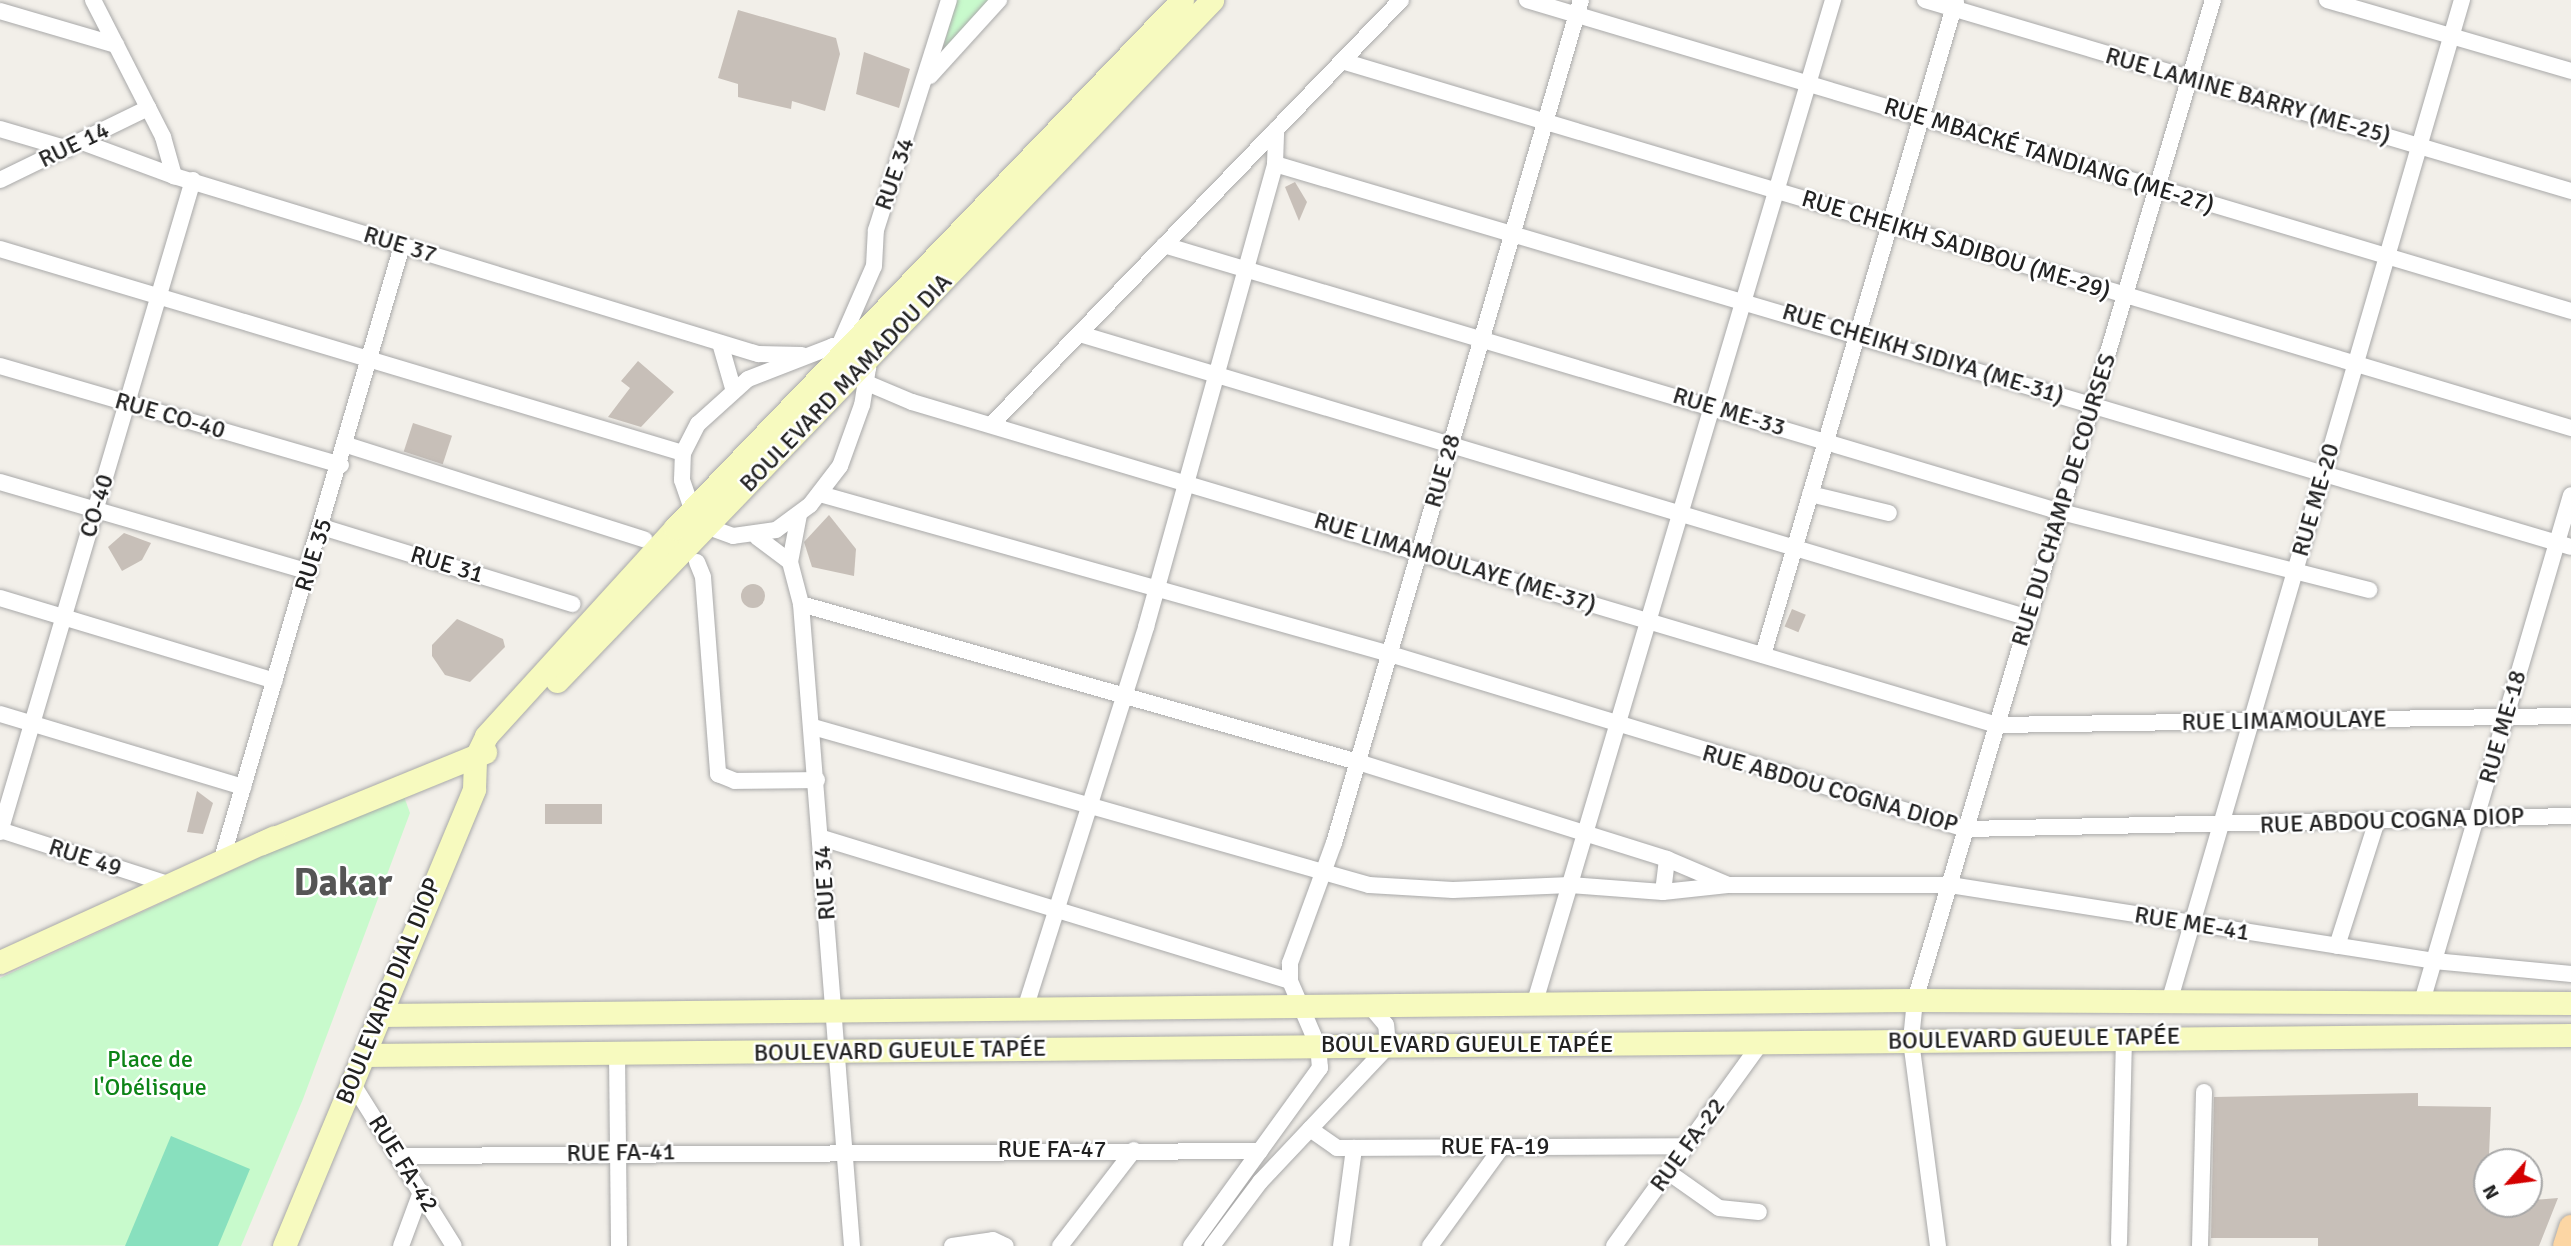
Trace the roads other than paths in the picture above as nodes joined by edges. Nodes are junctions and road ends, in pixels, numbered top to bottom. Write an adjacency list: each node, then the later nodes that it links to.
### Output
1 (93, 0): 17 (street)
2 (950, 0): 20 (street, RUE 34)
3 (999, 0): 20 (street)
4 (1182, 0): 53 (street, BOULEVARD MAMADOU DIA)
5 (1212, 0): 53 (street, BOULEVARD MAMADOU DIA)
6 (1401, 0): 18 (street)
7 (1527, 0): 14 (street, RUE MBACKÉ TANDIANG (ME-27))
8 (1833, 0): 22 (street)
9 (1925, 0): 13 (street, RUE LAMINE BARRY (ME-25))
10 (2213, 0): 21 (street, RUE DU CHAMP DE COURSES)
11 (2327, 0): 16 (street)
12 (2462, 0): 16 (street, RUE ME-20)
13 (1955, 4): 21 (street, RUE LAMINE BARRY (ME-25)); 24 (street)
14 (1579, 7): 22 (street, RUE MBACKÉ TANDIANG (ME-27)); 25 (street, RUE 28)
15 (0, 11): 17 (street)
16 (2451, 36): 19 (street); 29 (street, RUE ME-20)
17 (116, 45): 23 (street)
18 (1342, 61): 25 (street, RUE CHEIKH SADIBOU (ME-29)); 27 (street)
19 (2571, 71)
20 (928, 78): 53 (street, RUE 34)
21 (2190, 78): 29 (street, RUE LAMINE BARRY (ME-25)); 34 (street, RUE DU CHAMP DE COURSES)
22 (1808, 84): 24 (street, RUE MBACKÉ TANDIANG (ME-27)); 35 (street)
23 (148, 108): 28 (street, RUE 14); 31 (street)
24 (1922, 118): 34 (street, RUE MBACKÉ TANDIANG (ME-27)); 37 (street)
25 (1546, 122): 35 (street, RUE CHEIKH SADIBOU (ME-29)); 38 (street, RUE 28)
26 (0, 129): 28 (street, RUE 37)
27 (1276, 129): 30 (street); 40 (street)
28 (75, 146): 31 (street, RUE 37); 32 (street, RUE 14)
29 (2419, 146): 36 (street, RUE LAMINE BARRY (ME-25)); 42 (street, RUE ME-20)
30 (1275, 164): 38 (street, RUE CHEIKH SIDIYA (ME-31)); 43 (street)
31 (174, 176): 33 (street, RUE 37)
32 (0, 180)
33 (194, 180): 39 (street, RUE 37); 45 (street, CO-40)
34 (2157, 188): 42 (street, RUE MBACKÉ TANDIANG (ME-27)); 44 (street, RUE DU CHAMP DE COURSES)
35 (1776, 191): 37 (street, RUE CHEIKH SADIBOU (ME-29)); 46 (street)
36 (2571, 191)
37 (1890, 225): 44 (street, RUE CHEIKH SADIBOU (ME-29)); 49 (street)
38 (1513, 233): 46 (street, RUE CHEIKH SIDIYA (ME-31)); 50 (street, RUE 28)
39 (402, 246): 51 (street, RUE 37); 54 (street, RUE 35)
40 (1164, 246): 43 (street, RUE ME-33); 48 (street)
41 (0, 249): 45 (street)
42 (2387, 257): 47 (street, RUE MBACKÉ TANDIANG (ME-27)); 55 (street, RUE ME-20)
43 (1246, 268): 50 (street, RUE ME-33); 57 (street)
44 (2125, 295): 55 (street, RUE CHEIKH SADIBOU (ME-29)); 60 (street, RUE DU CHAMP DE COURSES)
45 (159, 297): 54 (street); 59 (street, CO-40)
46 (1743, 301): 49 (street, RUE CHEIKH SIDIYA (ME-31)); 61 (street)
47 (2571, 312)
48 (1080, 334): 57 (street); 62 (street)
49 (1857, 335): 60 (street, RUE CHEIKH SIDIYA (ME-31)); 64 (street)
50 (1482, 338): 61 (street, RUE ME-33); 66 (street, RUE 28)
51 (720, 343): 52 (street, RUE 37); 58 (street)
52 (802, 355): 53 (street); 58 (street)
53 (856, 359): 62 (street, RUE LIMAMOULAYE (ME-37)); 72 (street, RUE 34); 80 (street, BOULEVARD MAMADOU DIA)
54 (370, 360): 65 (street, RUE 35); 67 (street)
55 (2356, 363): 63 (street, RUE CHEIKH SADIBOU (ME-29)); 69 (street, RUE ME-20)
56 (0, 366): 59 (street, RUE CO-40)
57 (1215, 375): 66 (street); 71 (street)
58 (733, 388): 67 (street)
59 (128, 403): 68 (street, RUE CO-40); 75 (street, CO-40)
60 (2093, 405): 69 (street, RUE CHEIKH SIDIYA (ME-31)); 76 (street, RUE DU CHAMP DE COURSES)
61 (1712, 407): 64 (street, RUE ME-33); 77 (street)
62 (992, 424): 71 (street, RUE LIMAMOULAYE (ME-37))
63 (2571, 428)
64 (1826, 441): 73 (street); 76 (street, RUE ME-33)
65 (347, 445): 68 (street, RUE 35); 83 (street)
66 (1450, 447): 77 (street); 86 (street, RUE 28)
67 (682, 453): 80 (street)
68 (341, 465): 81 (street, RUE 35)
69 (2323, 473): 84 (street, RUE CHEIKH SIDIYA (ME-31)); 90 (street, RUE ME-20)
70 (0, 482): 75 (street)
71 (1184, 482): 86 (street, RUE LIMAMOULAYE (ME-37)); 91 (street)
72 (820, 494): 79 (street, RUE 34); 91 (street, RUE ABDOU COGNA DIOP)
73 (1810, 494): 78 (street); 85 (street)
74 (2571, 495): 84 (street, RUE ME-18)
75 (96, 510): 89 (street); 96 (street, CO-40)
76 (2061, 512): 90 (street, RUE ME-33); 97 (street, RUE DU CHAMP DE COURSES)
77 (1680, 513): 85 (street); 98 (street)
78 (1889, 513)
79 (800, 515): 82 (street); 88 (street)
80 (700, 519): 82 (street); 111 (street, BOULEVARD MAMADOU DIA); 112 (street, BOULEVARD MAMADOU DIA)
81 (322, 527): 89 (street, RUE 35); 94 (street, RUE 31)
82 (757, 537): 88 (street)
83 (644, 539)
84 (2564, 545): 105 (street, RUE ME-18)
85 (1795, 547): 97 (street); 100 (street)
86 (1420, 552): 98 (street, RUE LIMAMOULAYE (ME-37)); 99 (street, RUE 28)
87 (697, 562): 115 (street)
88 (790, 562): 95 (street, RUE 34)
89 (309, 572): 101 (street, RUE 35)
90 (2294, 573): 92 (street, RUE ME-33); 106 (street, RUE ME-20)
91 (1155, 590): 99 (street, RUE ABDOU COGNA DIOP); 102 (street)
92 (2369, 590)
93 (0, 598): 96 (street)
94 (572, 604)
95 (801, 604): 102 (street); 109 (street, RUE 34)
96 (64, 617): 101 (street); 107 (street, CO-40)
97 (2029, 618): 108 (street, RUE DU CHAMP DE COURSES)
98 (1648, 621): 100 (street, RUE LIMAMOULAYE (ME-37)); 110 (street)
99 (1390, 654): 110 (street, RUE ABDOU COGNA DIOP); 113 (street, RUE 28)
100 (1763, 655): 108 (street, RUE LIMAMOULAYE (ME-37))
101 (275, 681): 116 (street, RUE 35)
102 (1124, 696): 113 (street); 118 (street)
103 (0, 714): 107 (street)
104 (2571, 716): 105 (street, RUE LIMAMOULAYE)
105 (2506, 717): 106 (street, RUE LIMAMOULAYE); 120 (street, RUE ME-18)
106 (2251, 722): 108 (street, RUE LIMAMOULAYE); 122 (street, RUE ME-20)
107 (32, 724): 116 (street); 124 (street, CO-40)
108 (1997, 725): 123 (street, RUE DU CHAMP DE COURSES)
109 (813, 727): 115 (street, RUE 34); 118 (street, RUE ME-41)
110 (1616, 727): 123 (street, RUE ABDOU COGNA DIOP); 125 (street)
111 (486, 736): 112 (street, BOULEVARD DIAL DIOP); 127 (street)
112 (475, 759): 114 (street); 117 (street, BOULEVARD DIAL DIOP)
113 (1358, 762): 125 (street); 130 (street, RUE 28)
114 (428, 775): 117 (street); 127 (street)
115 (817, 780): 126 (street, RUE 34)
116 (243, 787): 129 (street, RUE 35)
117 (474, 789): 152 (street, BOULEVARD DIAL DIOP)
118 (1091, 803): 130 (street, RUE ME-41); 136 (street)
119 (2571, 816): 120 (street, RUE ABDOU COGNA DIOP)
120 (2476, 818): 121 (street, RUE ABDOU COGNA DIOP); 139 (street, RUE ME-18)
121 (2377, 821): 122 (street, RUE ABDOU COGNA DIOP); 138 (street)
122 (2221, 825): 123 (street, RUE ABDOU COGNA DIOP); 137 (street, RUE ME-20)
123 (1966, 830): 134 (street, RUE DU CHAMP DE COURSES)
124 (0, 831): 132 (street, RUE 49)
125 (1584, 835): 128 (street); 131 (street)
126 (822, 838): 136 (street); 151 (street, RUE 34)
127 (262, 843): 129 (street)
128 (1667, 859): 133 (street); 135 (street)
129 (221, 862): 132 (street)
130 (1323, 873): 131 (street, RUE ME-41); 142 (street, RUE 28)
131 (1570, 884): 135 (street, RUE ME-41); 147 (street)
132 (171, 885): 140 (street)
133 (1728, 885): 134 (street, RUE ME-41); 135 (street, RUE ME-41)
134 (1950, 885): 137 (street, RUE ME-41); 145 (street, RUE DU CHAMP DE COURSES)
135 (1663, 892)
136 (1057, 910): 142 (street); 150 (street)
137 (2192, 925): 138 (street, RUE ME-41); 143 (street, RUE ME-20)
138 (2337, 946): 139 (street, RUE ME-41)
139 (2434, 961): 141 (street, RUE ME-41); 144 (street, RUE ME-18)
140 (0, 962)
141 (2571, 975)
142 (1290, 981): 149 (street)
143 (2170, 999): 144 (street, BOULEVARD GUEULE TAPÉE); 145 (street, BOULEVARD GUEULE TAPÉE)
144 (2423, 999): 146 (street, BOULEVARD GUEULE TAPÉE)
145 (1915, 1000): 147 (street, BOULEVARD GUEULE TAPÉE); 155 (street, RUE DU CHAMP DE COURSES)
146 (2571, 1003)
147 (1534, 1004): 148 (street, BOULEVARD GUEULE TAPÉE)
148 (1369, 1005): 149 (street, BOULEVARD GUEULE TAPÉE); 158 (street)
149 (1301, 1006): 150 (street, BOULEVARD GUEULE TAPÉE); 157 (street)
150 (1025, 1009): 151 (street, BOULEVARD GUEULE TAPÉE)
151 (833, 1011): 152 (street, BOULEVARD GUEULE TAPÉE); 159 (street, RUE 34)
152 (380, 1015): 161 (street, BOULEVARD DIAL DIOP)
153 (2571, 1035): 154 (street, BOULEVARD GUEULE TAPÉE)
154 (2124, 1037): 155 (street, BOULEVARD GUEULE TAPÉE); 177 (street)
155 (1911, 1040): 156 (street, BOULEVARD GUEULE TAPÉE); 191 (street, RUE DU CHAMP DE COURSES)
156 (1762, 1043): 158 (street, BOULEVARD GUEULE TAPÉE); 165 (street, RUE FA-22)
157 (1318, 1046): 158 (street, BOULEVARD GUEULE TAPÉE); 159 (street, BOULEVARD GUEULE TAPÉE); 170 (street)
158 (1388, 1046): 164 (street)
159 (836, 1052): 160 (street, BOULEVARD GUEULE TAPÉE); 168 (street, RUE 34)
160 (617, 1053): 161 (street, BOULEVARD GUEULE TAPÉE); 171 (street)
161 (364, 1055): 162 (street, BOULEVARD DIAL DIOP)
162 (352, 1083): 172 (street, RUE FA-42); 178 (street, BOULEVARD DIAL DIOP)
163 (2204, 1092): 192 (street)
164 (1310, 1129): 167 (street, RUE FA-19); 187 (street)
165 (1687, 1146): 166 (street, RUE FA-19); 173 (street, RUE FA-22)
166 (1502, 1147): 167 (street, RUE FA-19); 189 (street)
167 (1354, 1148): 188 (street)
168 (844, 1150): 169 (street, RUE FA-47); 171 (street, RUE FA-41); 182 (street, RUE 34)
169 (1134, 1150): 170 (street, RUE FA-47); 185 (street)
170 (1260, 1150): 186 (street)
171 (617, 1153): 172 (street, RUE FA-41); 181 (street)
172 (398, 1156): 174 (street, RUE FA-42)
173 (1668, 1172): 175 (street); 190 (street, RUE FA-22)
174 (421, 1192): 179 (street); 180 (street, RUE FA-42)
175 (1759, 1212)
176 (2571, 1227): 193 (main road)
177 (2119, 1243)
178 (284, 1246)
179 (401, 1246)
180 (454, 1246)
181 (619, 1246)
182 (852, 1246)
183 (953, 1246): 184 (street)
184 (1006, 1246)
185 (1060, 1246)
186 (1191, 1246)
187 (1212, 1246)
188 (1341, 1246)
189 (1430, 1246)
190 (1614, 1246)
191 (1938, 1246)
192 (2200, 1246)
193 (2565, 1246)

